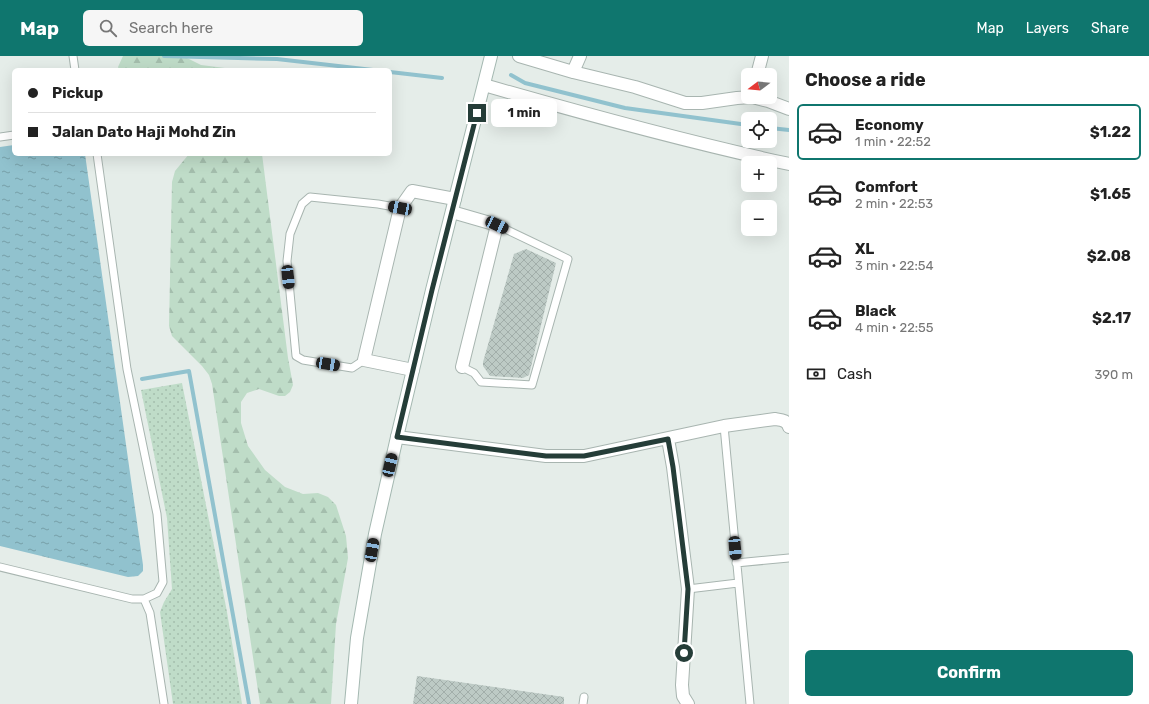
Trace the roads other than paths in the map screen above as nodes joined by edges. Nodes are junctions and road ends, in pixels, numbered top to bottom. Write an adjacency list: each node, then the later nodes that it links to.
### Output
1 (73, 56): 6 (lane)
2 (491, 56): 9 (street)
3 (519, 56): 8 (street)
4 (580, 56): 8 (street)
5 (762, 56): 7 (street)
6 (75, 68)
7 (759, 68)
8 (574, 72): 10 (street)
9 (484, 84): 16 (street); 17 (street)
10 (741, 98)
11 (776, 104): 12 (street)
12 (789, 109)
13 (12, 134): 14 (lane)
14 (0, 137)
15 (97, 156): 33 (lane)
16 (789, 164)
17 (455, 199): 18 (street); 19 (street)
18 (400, 208): 21 (street); 21 (lane)
19 (452, 212): 20 (street); 23 (street)
20 (497, 225): 22 (street); 22 (lane)
21 (364, 360): 23 (street)
22 (462, 367)
23 (413, 370): 26 (street)
24 (724, 426): 25 (street); 27 (street); 29 (lane)
25 (789, 427)
26 (397, 437): 27 (street); 35 (street)
27 (668, 439): 32 (street)
28 (789, 558): 29 (lane)
29 (736, 563): 31 (lane)
30 (0, 567): 33 (lane)
31 (738, 583): 32 (lane); 37 (lane)
32 (688, 589): 36 (street)
33 (144, 600): 34 (lane)
34 (164, 704)
35 (351, 704)
36 (688, 704)
37 (750, 704)

